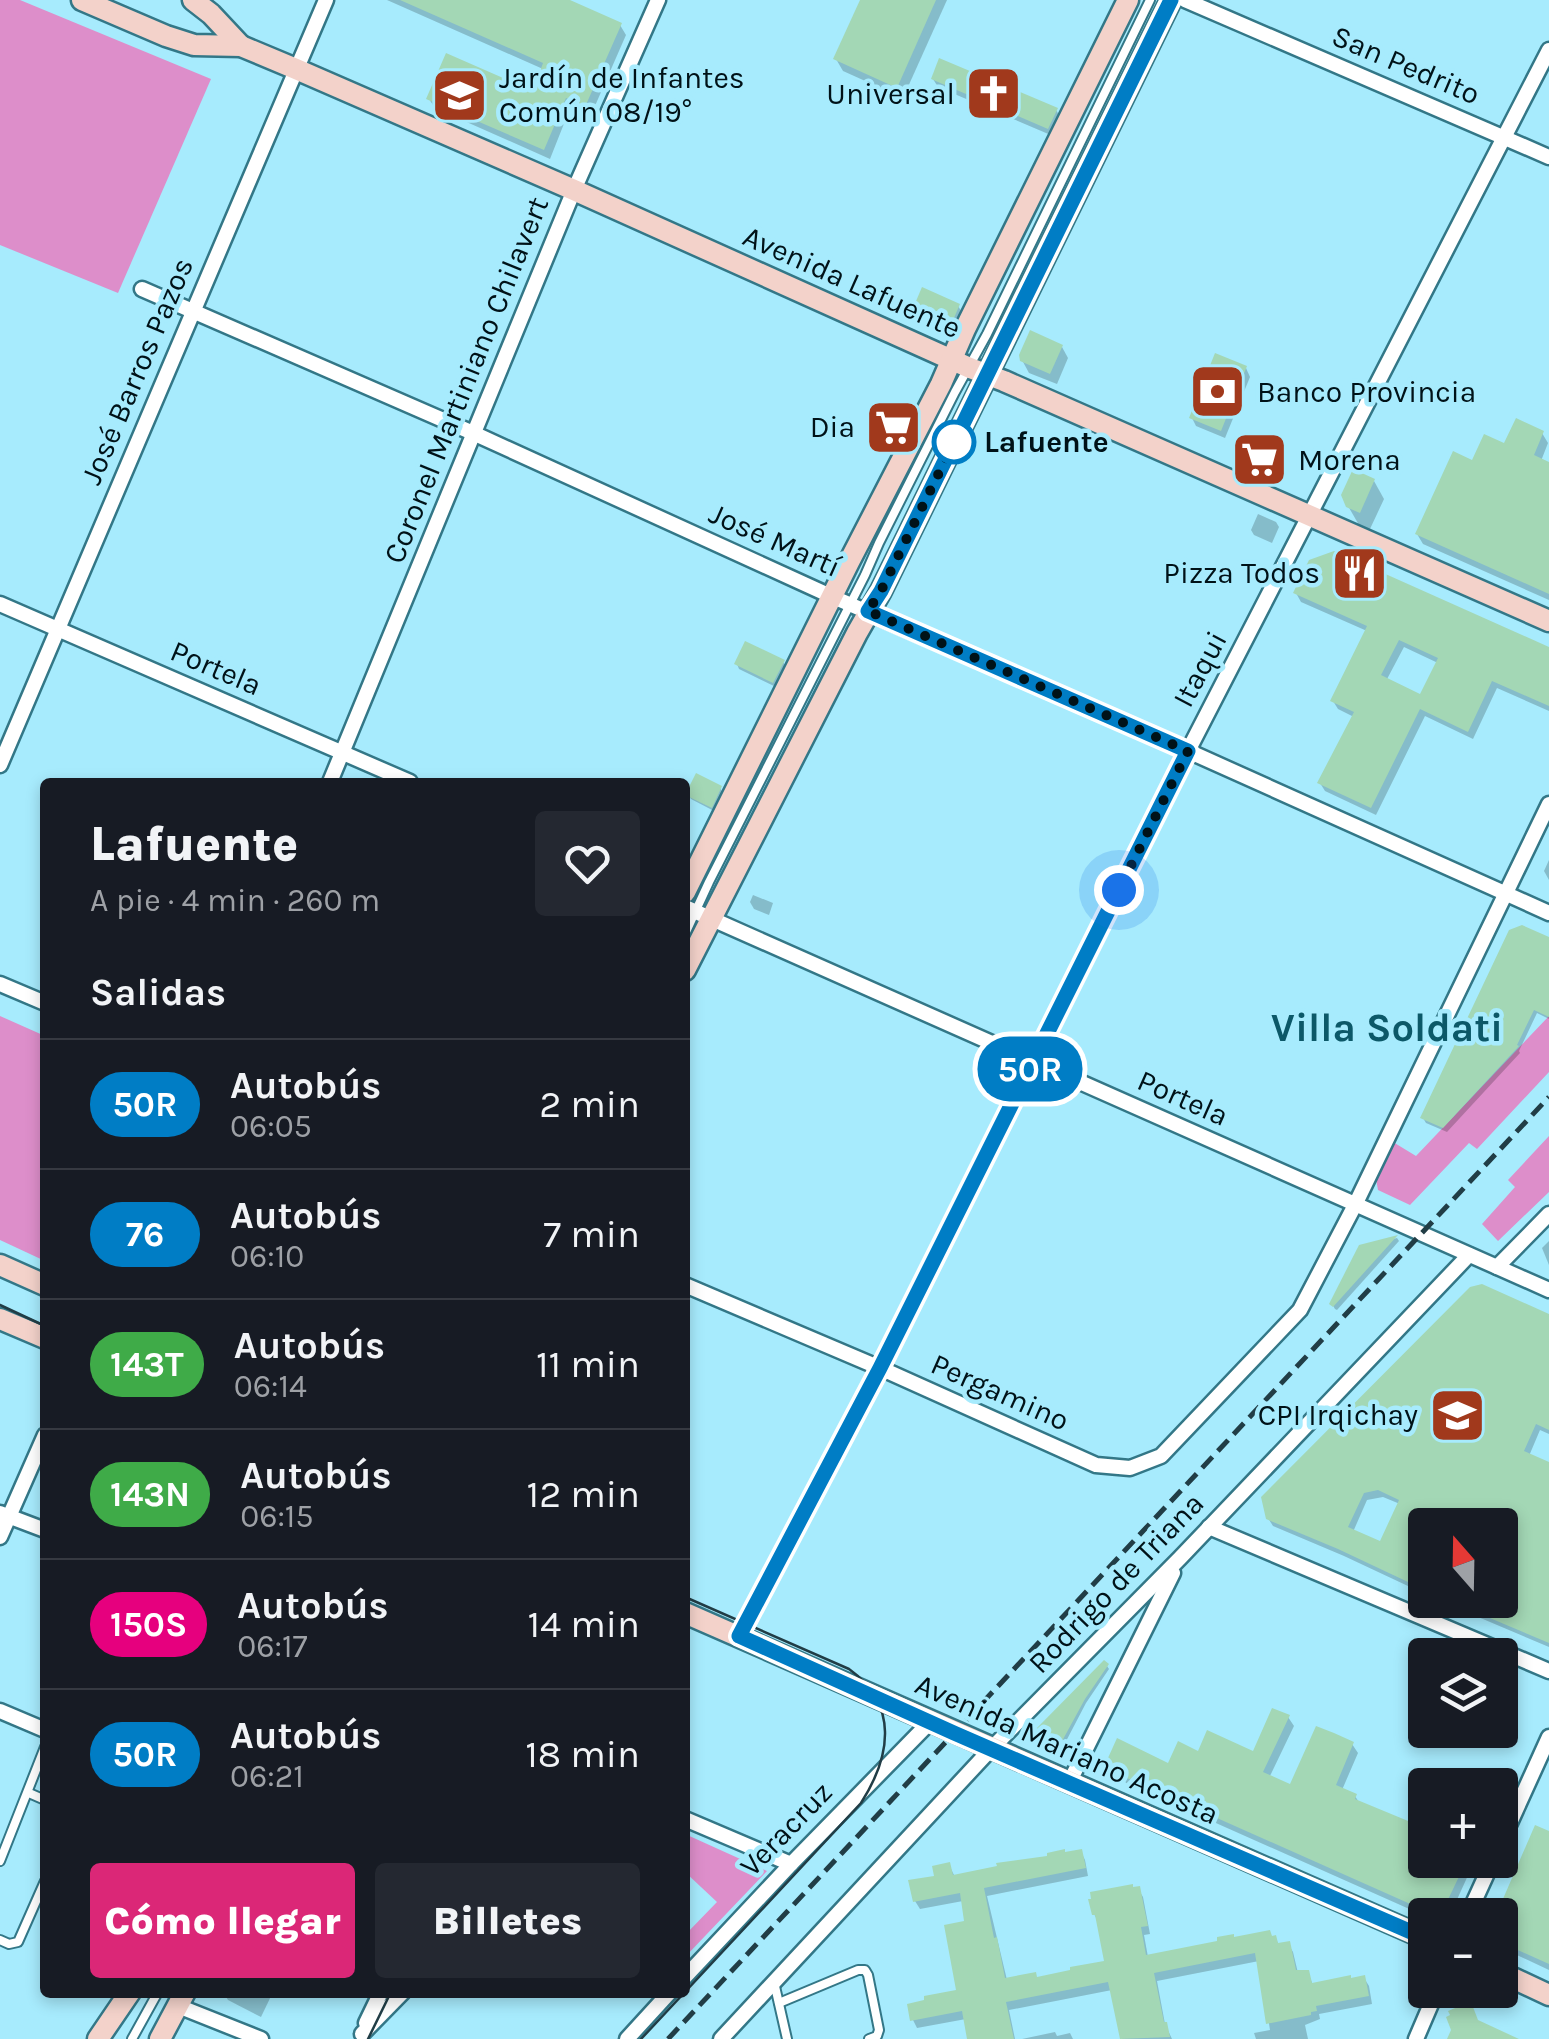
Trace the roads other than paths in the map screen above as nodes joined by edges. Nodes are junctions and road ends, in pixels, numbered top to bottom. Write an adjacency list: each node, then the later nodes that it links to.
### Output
1 (82, 0): 11 (street, Avenida Lafuente)
2 (193, 0): 11 (street, Avenida Lafuente)
3 (326, 0): 13 (street, José Barros Pazos)
4 (658, 0): 16 (street, Coronel Martiniano Chilavert)
5 (1128, 0): 21 (street)
6 (1140, 0): 10 (lane)
7 (1150, 0): 10 (lane)
8 (1171, 0): 19 (street)
9 (1185, 0): 14 (street, San Pedrito)
10 (1140, 20): 20 (lane)
11 (241, 46): 13 (street, Avenida Lafuente)
12 (1549, 50): 14 (street, Itaqui)
13 (296, 69): 16 (street, Avenida Lafuente); 18 (street, José Barros Pazos)
14 (1504, 137): 15 (street, San Pedrito); 23 (street, Itaqui)
15 (1549, 157)
16 (574, 190): 21 (street, Avenida Lafuente); 22 (street, Coronel Martiniano Chilavert)
17 (142, 289): 18 (street, José Martí)
18 (192, 312): 22 (street, José Martí); 27 (street, José Barros Pazos)
19 (1018, 312): 20 (lane); 21 (street)
20 (984, 340): 21 (lane)
21 (970, 367): 23 (street, Avenida Lafuente); 25 (street); 25 (street)
22 (473, 433): 25 (street, José Martí); 29 (street, Coronel Martiniano Chilavert)
23 (1311, 516): 26 (street, Avenida Lafuente); 28 (street, Itaqui)
24 (0, 604): 27 (street, Portela)
25 (850, 604): 28 (street, José Martí); 34 (street); 36 (street)
26 (1549, 620)
27 (58, 630): 29 (street, Portela); 30 (street, José Barros Pazos)
28 (1188, 751): 35 (street, José Martí); 41 (street, Itaqui)
29 (344, 752): 31 (street, Coronel Martiniano Chilavert); 32 (street, Portela)
30 (0, 765)
31 (332, 778)
32 (401, 778)
33 (1549, 804): 35 (street)
34 (690, 883)
35 (1506, 894): 37 (street, José Martí); 42 (street)
36 (697, 912): 38 (street); 41 (street, Portela)
37 (1549, 913)
38 (690, 946)
39 (0, 984): 40 (street)
40 (40, 1001)
41 (1033, 1062): 42 (street, Portela); 52 (street, Itaqui)
42 (1356, 1203): 44 (street, Portela); 52 (street, Pergamino)
43 (1549, 1214): 46 (street)
44 (1469, 1255): 46 (street, Portela); 55 (street, Rodrigo de Triana)
45 (0, 1265): 47 (street)
46 (1497, 1267): 49 (street, Portela)
47 (40, 1283)
48 (690, 1288): 52 (street, Pergamino)
49 (1549, 1290)
50 (0, 1319): 51 (street)
51 (40, 1336)
52 (880, 1368): 60 (street, Itaqui)
53 (40, 1445): 54 (street)
54 (5, 1515): 56 (street); 57 (street)
55 (1209, 1527): 58 (street, Rodrigo de Triana); 61 (street)
56 (40, 1528)
57 (0, 1538)
58 (1180, 1558): 66 (street, Rodrigo de Triana); 68 (street)
59 (690, 1615): 60 (street, Avenida Mariano Acosta)
60 (739, 1636): 63 (street, Avenida Mariano Acosta)
61 (1549, 1671)
62 (0, 1711): 64 (street)
63 (930, 1722): 66 (street, Avenida Mariano Acosta); 74 (street, Veracruz)
64 (40, 1728)
65 (1549, 1737): 71 (street)
66 (992, 1749): 68 (street, Avenida Mariano Acosta); 80 (street, Rodrigo de Triana)
67 (40, 1761): 69 (lane)
68 (1070, 1783): 76 (street, Avenida Mariano Acosta)
69 (28, 1793): 70 (lane); 73 (lane)
70 (40, 1798)
71 (1518, 1806)
72 (690, 1821): 74 (street)
73 (0, 1860)
74 (790, 1864): 78 (street, Veracruz)
75 (40, 1892): 77 (lane)
76 (1408, 1931)
77 (0, 1940)
78 (690, 1971)
79 (1518, 1980): 81 (street)
80 (774, 1982): 88 (lane); 96 (street, Rodrigo de Triana)
81 (1549, 1995)
82 (126, 1998): 91 (street)
83 (155, 1998): 92 (lane)
84 (378, 1998): 90 (street)
85 (397, 1998): 90 (street)
86 (664, 1998): 95 (street)
87 (182, 1999): 93 (street); 94 (street)
88 (779, 2003): 97 (lane); 98 (lane)
89 (1429, 2008): 99 (street)
90 (360, 2036)
91 (98, 2039)
92 (132, 2039)
93 (160, 2039)
94 (262, 2039)
95 (626, 2039)
96 (722, 2039)
97 (787, 2039)
98 (870, 2039)
99 (1416, 2039)

